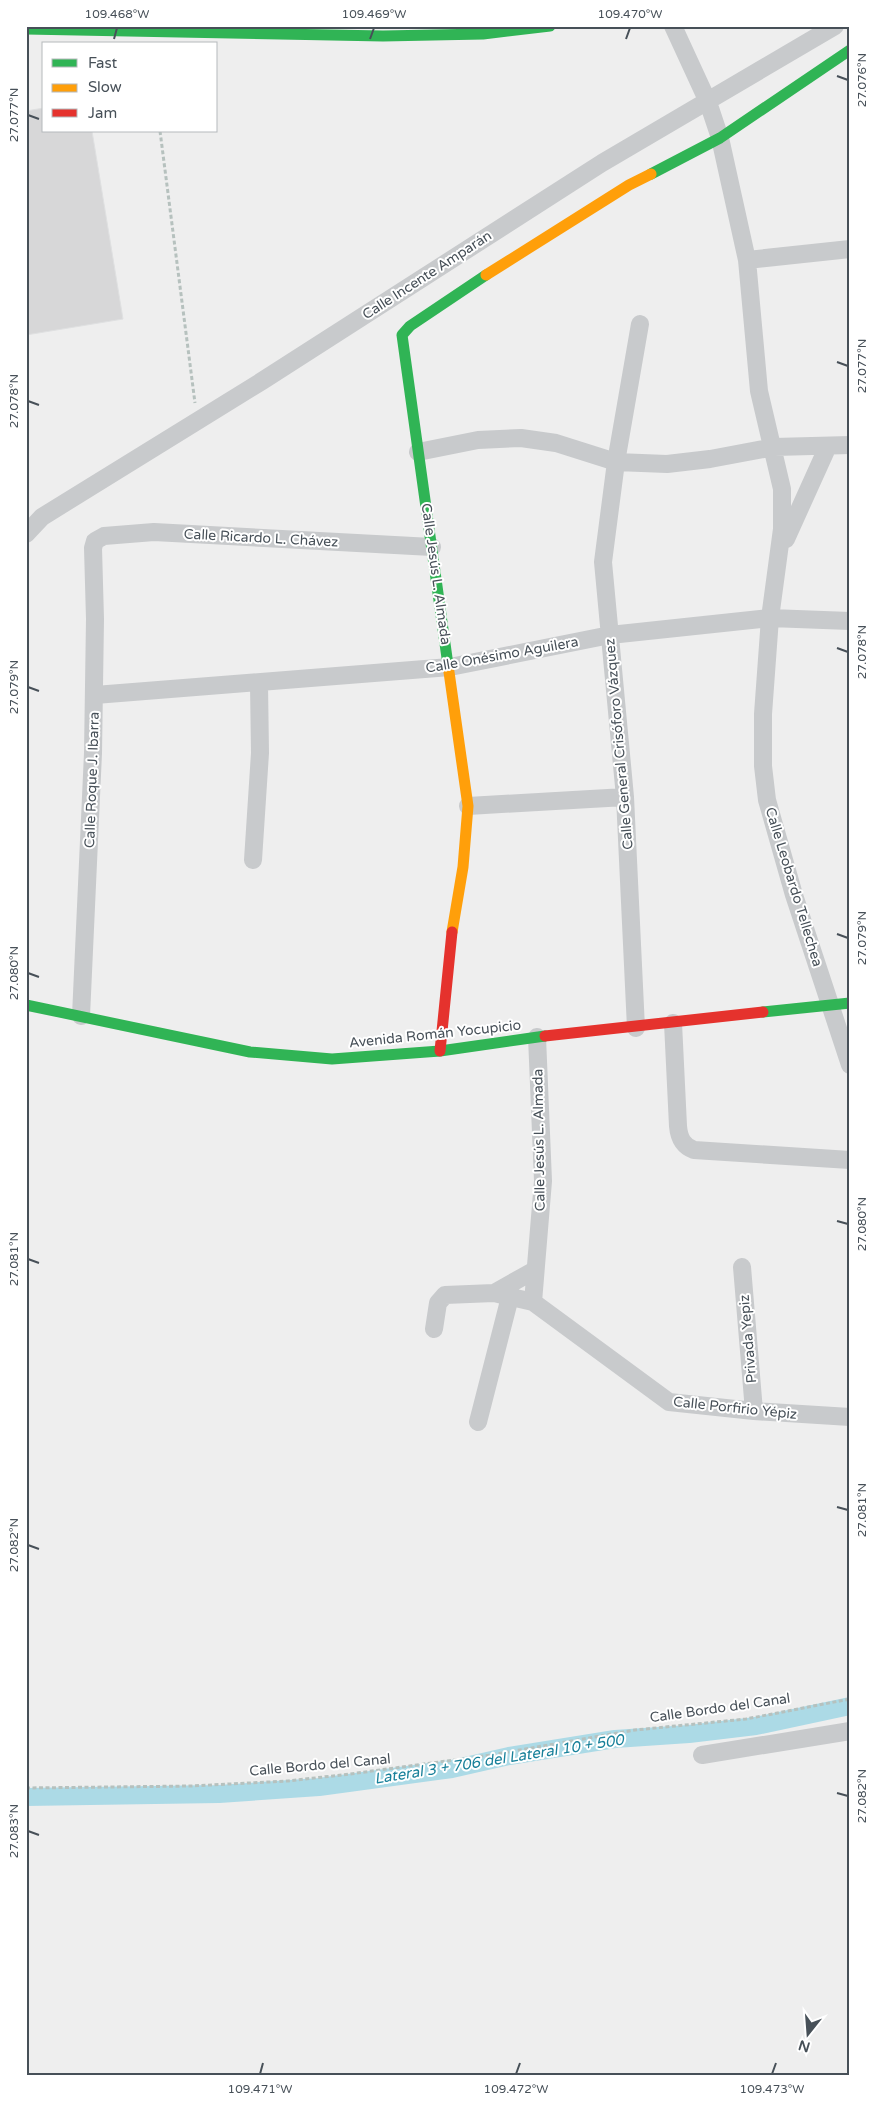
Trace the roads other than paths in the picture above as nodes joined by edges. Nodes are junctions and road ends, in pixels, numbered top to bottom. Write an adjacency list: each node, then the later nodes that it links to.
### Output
1 (550, 26): 4 (street)
2 (674, 26): 6 (street, Calle Leobardo Tellechea)
3 (835, 26): 6 (street, Calle Incente Amparán)
4 (26, 29)
5 (850, 50): 7 (street)
6 (709, 106): 7 (street, Calle Leobardo Tellechea); 16 (street, Calle Incente Amparán)
7 (718, 134): 9 (street, Calle Leobardo Tellechea); 14 (street, Calle Jesús L. Almada)
8 (850, 249): 9 (street)
9 (747, 260): 13 (street, Calle Leobardo Tellechea)
10 (640, 324): 15 (street, Calle General Crisóforo Vázquez)
11 (850, 445): 12 (street)
12 (828, 446): 13 (street); 19 (street, Calle Leobardo Tellechea)
13 (774, 447): 15 (street); 19 (street, Calle Leobardo Tellechea)
14 (418, 452): 15 (street); 18 (street, Calle Jesús L. Almada)
15 (616, 462): 22 (street, Calle General Crisóforo Vázquez)
16 (26, 534)
17 (93, 544): 18 (street, Calle Ricardo L. Chávez); 25 (street, Calle Roque J. Ibarra)
18 (432, 547): 23 (street, Calle Jesús L. Almada)
19 (778, 556): 20 (street, Calle Leobardo Tellechea)
20 (770, 618): 21 (street, Calle Onésimo Aguilera); 22 (street, Calle Onésimo Aguilera); 31 (street, Calle Leobardo Tellechea)
21 (850, 621)
22 (610, 635): 23 (street, Calle Onésimo Aguilera); 26 (street, Calle General Crisóforo Vázquez)
23 (450, 667): 24 (street, Calle Onésimo Aguilera); 27 (street, Calle Jesús L. Almada)
24 (259, 684): 25 (street, Calle Onésimo Aguilera); 28 (street)
25 (94, 695): 32 (street, Calle Roque J. Ibarra)
26 (626, 797): 27 (street); 34 (street, Calle General Crisóforo Vázquez)
27 (468, 806): 36 (street, Calle Jesús L. Almada)
28 (253, 860)
29 (850, 1003): 31 (street, Avenida Román Yocupicio)
30 (26, 1005): 32 (street, Avenida Román Yocupicio)
31 (831, 1005): 33 (street, Avenida Román Yocupicio); 37 (street, Calle Leobardo Tellechea)
32 (81, 1016): 36 (street, Avenida Román Yocupicio)
33 (673, 1023): 34 (street, Avenida Román Yocupicio); 38 (street)
34 (636, 1028): 35 (street, Avenida Román Yocupicio)
35 (537, 1037): 36 (street, Avenida Román Yocupicio); 40 (street, Calle Jesús L. Almada)
36 (440, 1051)
37 (850, 1065)
38 (850, 1160)
39 (742, 1267): 44 (street, Privada Yepiz)
40 (535, 1270): 41 (street); 42 (street, Calle Jesús L. Almada)
41 (502, 1295): 42 (street); 43 (street); 46 (street)
42 (533, 1302): 44 (street, Calle Porfirio Yépiz)
43 (434, 1329)
44 (754, 1412): 45 (street, Calle Porfirio Yépiz)
45 (850, 1417)
46 (478, 1422)
47 (850, 1730): 48 (street)
48 (702, 1755)

